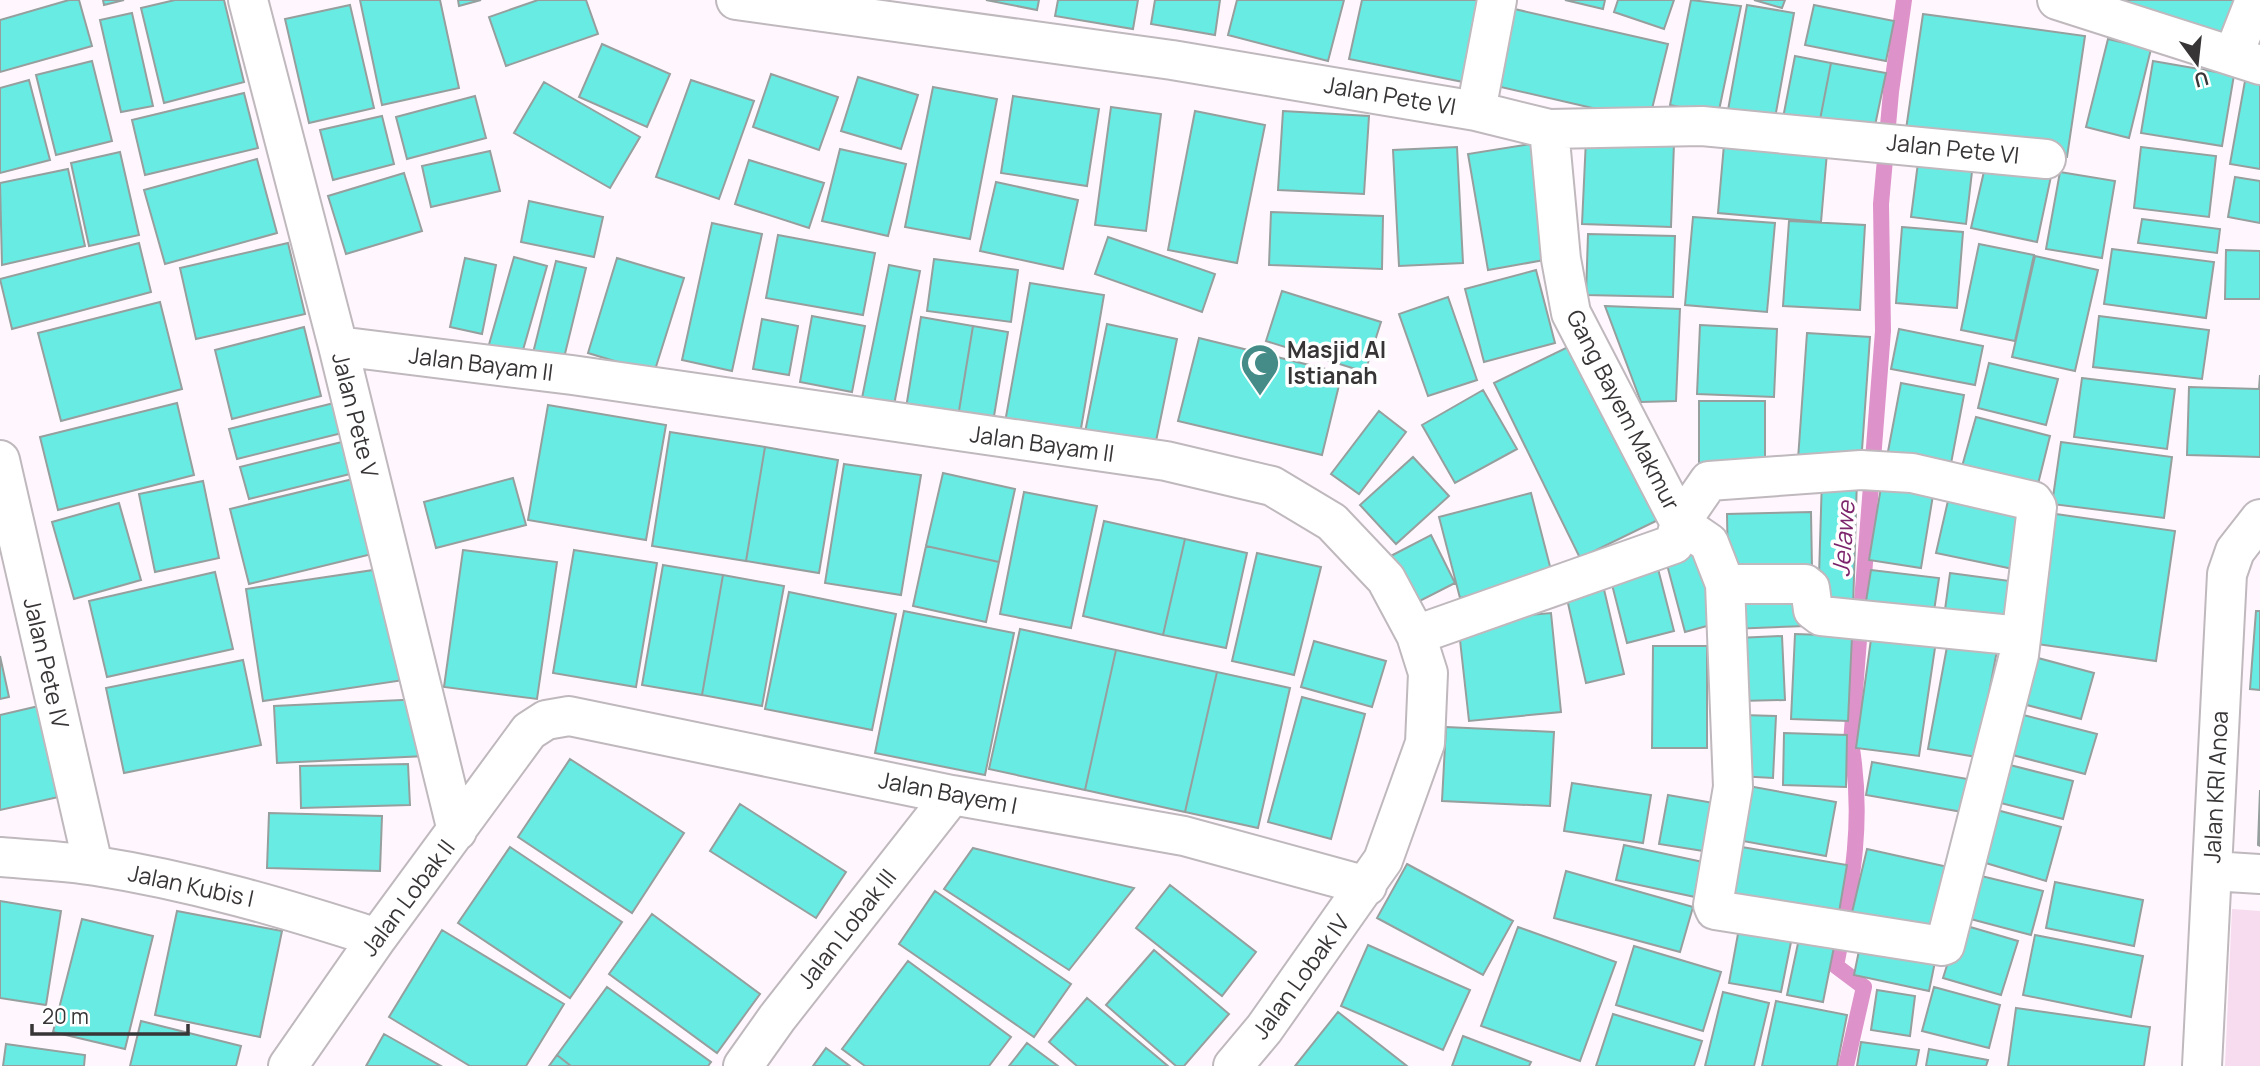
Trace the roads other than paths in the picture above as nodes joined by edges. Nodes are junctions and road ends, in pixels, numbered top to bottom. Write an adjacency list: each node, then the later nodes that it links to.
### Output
1 (248, 0): 10 (street, Jalan Pete V)
2 (736, 0): 7 (street, Jalan Pete VI)
3 (1497, 0): 7 (street)
4 (2057, 0): 6 (street)
5 (2255, 0): 6 (street)
6 (2246, 60)
7 (1476, 111): 8 (street, Jalan Pete VI)
8 (1549, 129): 9 (street, Jalan Pete VI); 13 (street, Gang Bayem Makmur)
9 (2046, 159)
10 (338, 346): 15 (street, Jalan Bayam II); 19 (street, Jalan Pete V)
11 (0, 460): 21 (street, Jalan Pete IV)
12 (2260, 519): 22 (street, Jalan KRI Anoa)
13 (1680, 523): 14 (street); 15 (street, Gang Bayem Makmur); 16 (street)
14 (1725, 584): 16 (street); 16 (street)
15 (1416, 635): 24 (street, Jalan Bayam II)
16 (2021, 636)
17 (529, 731): 18 (street, Jalan Bayem I); 19 (street, Jalan Lobak II)
18 (952, 795): 24 (street, Jalan Bayem I); 27 (street, Jalan Lobak III)
19 (457, 831): 25 (street, Jalan Lobak II)
20 (0, 857): 21 (street, Jalan Kubis I)
21 (93, 865): 25 (street, Jalan Kubis I)
22 (2212, 871): 23 (street); 29 (street, Jalan KRI Anoa)
23 (2260, 874)
24 (1367, 887): 28 (street, Jalan Lobak IV)
25 (377, 938): 26 (street, Jalan Lobak II)
26 (288, 1066)
27 (744, 1066)
28 (1233, 1066)
29 (2202, 1066)

